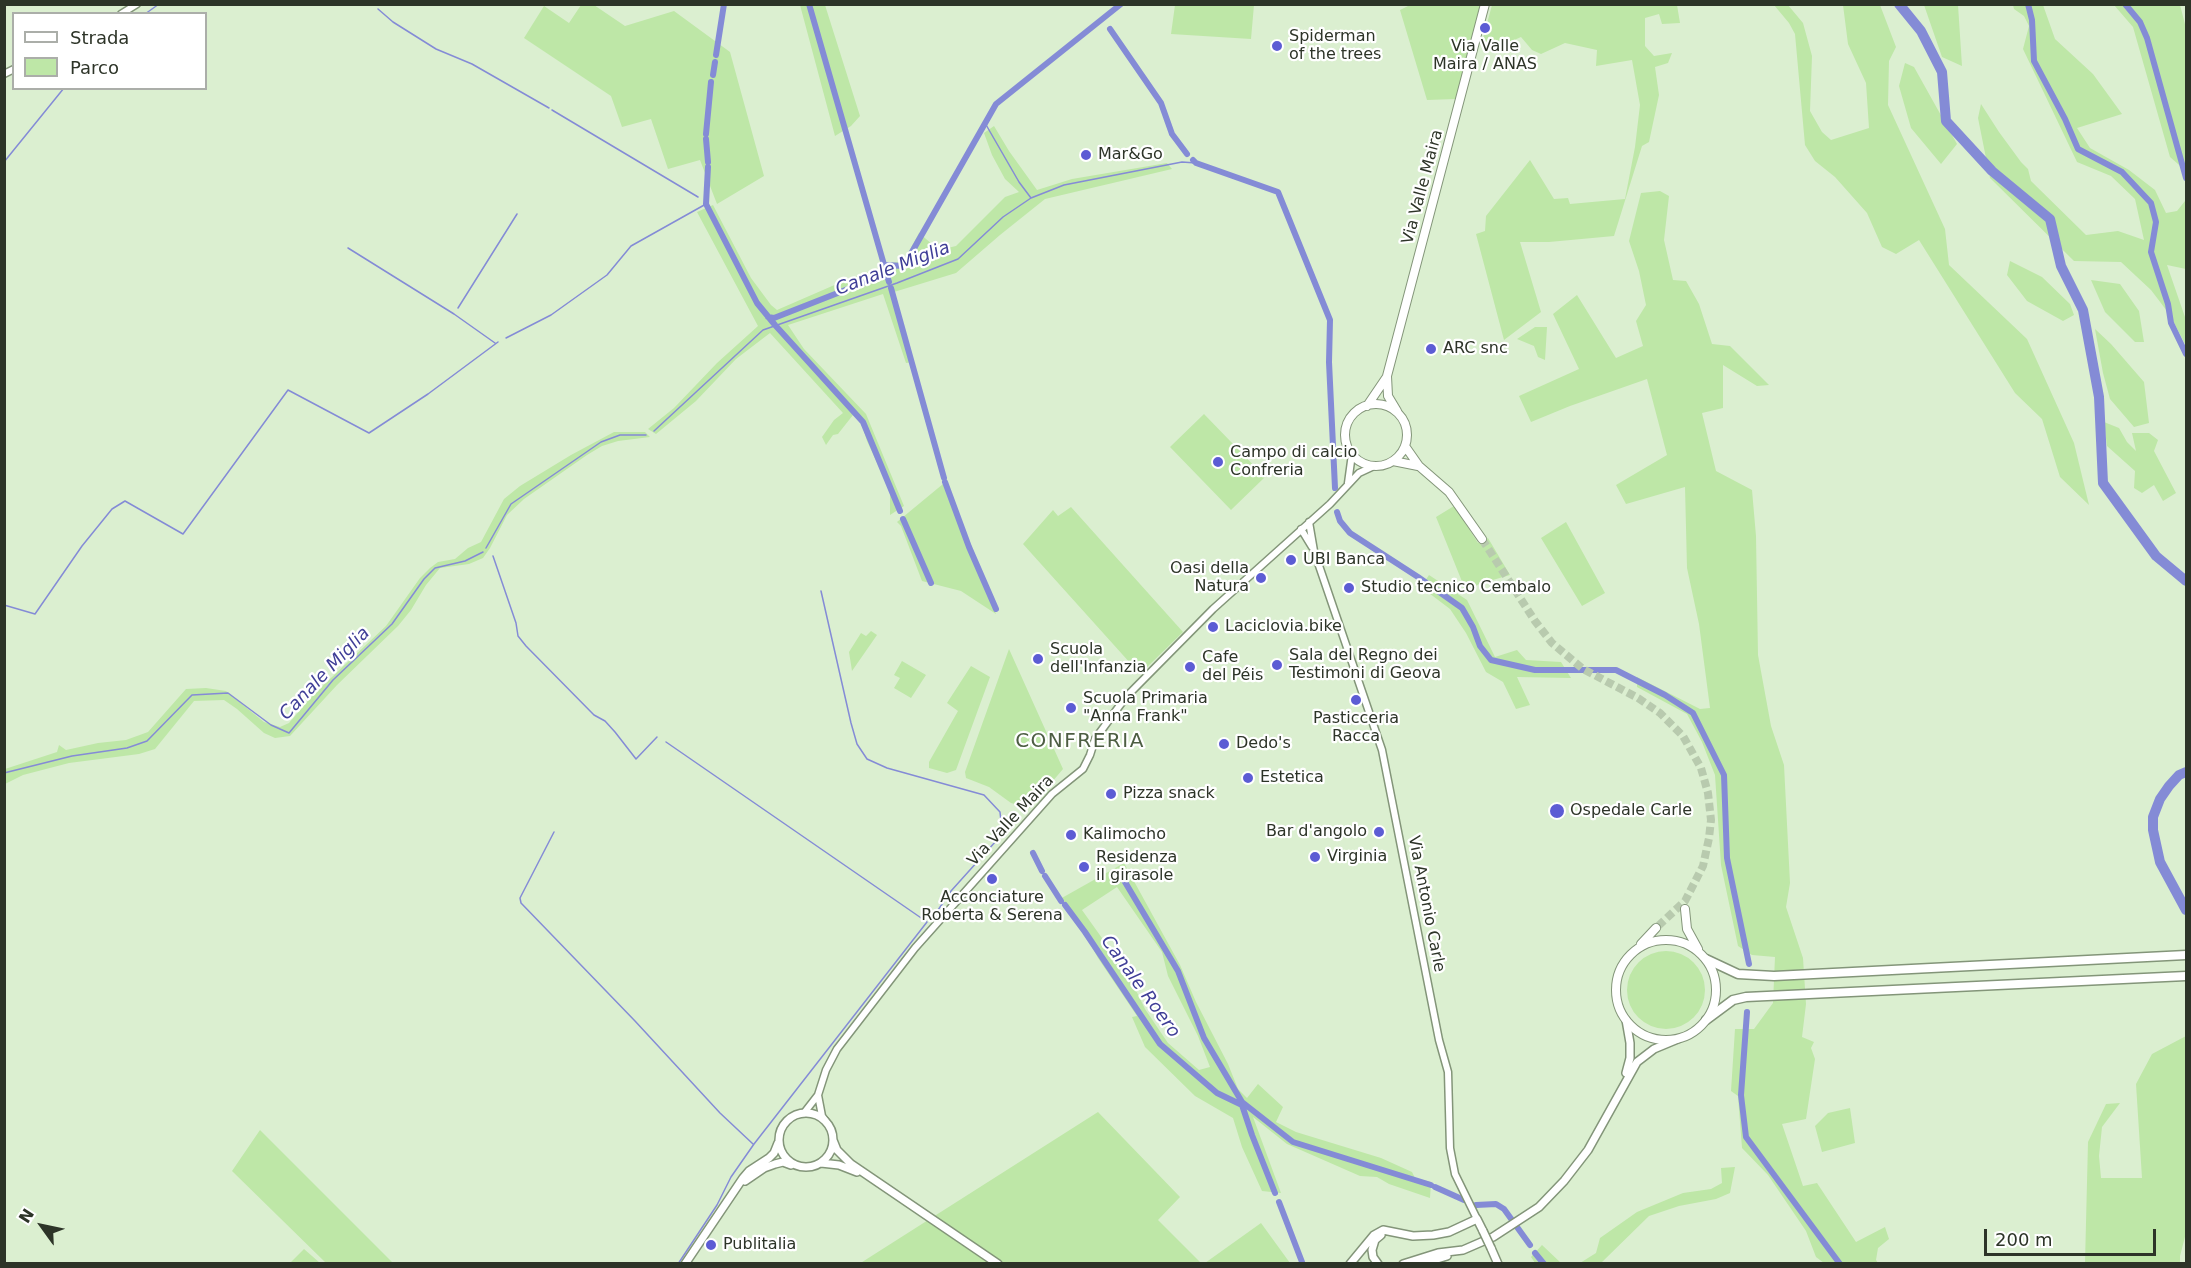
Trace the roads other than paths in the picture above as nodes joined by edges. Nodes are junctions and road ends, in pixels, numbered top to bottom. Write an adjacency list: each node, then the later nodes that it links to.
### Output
1 (137, 4): 3 (street)
2 (1485, 4): 4 (main road, Via Valle Maira)
3 (124, 12)
4 (1387, 376): 5 (main road, Via Valle Maira); 6 (main road, Via Valle Maira)
5 (1366, 406): 6 (main road); 8 (main road)
6 (1397, 411): 7 (main road)
7 (1405, 446): 9 (main road); 11 (main road)
8 (1352, 454): 10 (main road); 12 (street)
9 (1394, 461): 10 (main road); 11 (main road)
10 (1374, 466): 12 (street, Via Valle Maira)
11 (1419, 466): 15 (main road)
12 (1348, 484): 13 (street, Via Valle Maira)
13 (1309, 522): 14 (street, Via Valle Maira); 16 (street, Via Antonio Carle)
14 (1301, 529): 16 (street, Via Antonio Carle); 27 (street, Via Valle Maira)
15 (1482, 539)
16 (1314, 551): 36 (street, Via Antonio Carle)
17 (1685, 909): 21 (main road)
18 (1656, 928): 19 (main road)
19 (1635, 951): 21 (main road); 23 (main road)
20 (2187, 955): 21 (highway)
21 (1703, 956): 24 (main road)
22 (2187, 976): 24 (highway)
23 (1626, 1020): 25 (main road); 26 (main road)
24 (1706, 1020): 25 (main road)
25 (1678, 1039): 26 (main road)
26 (1619, 1092): 38 (main road)
27 (818, 1095): 28 (street, Via Valle Maira); 29 (street)
28 (804, 1113): 29 (main road); 31 (main road)
29 (827, 1123): 30 (main road)
30 (833, 1140): 32 (main road); 34 (main road)
31 (778, 1143): 33 (main road); 35 (main road)
32 (821, 1163): 33 (main road); 34 (main road)
33 (800, 1167): 35 (main road)
34 (875, 1181): 41 (main road)
35 (738, 1186): 40 (main road)
36 (1477, 1219): 37 (main road); 47 (main road, Via Antonio Carle, bridge)
37 (1390, 1232): 42 (main road); 43 (main road)
38 (1463, 1250): 39 (main road); 44 (main road)
39 (1455, 1253): 45 (main road); 46 (main road)
40 (685, 1263)
41 (998, 1263)
42 (1350, 1263)
43 (1378, 1263)
44 (1403, 1263)
45 (1421, 1263)
46 (1438, 1263)
47 (1498, 1263)

